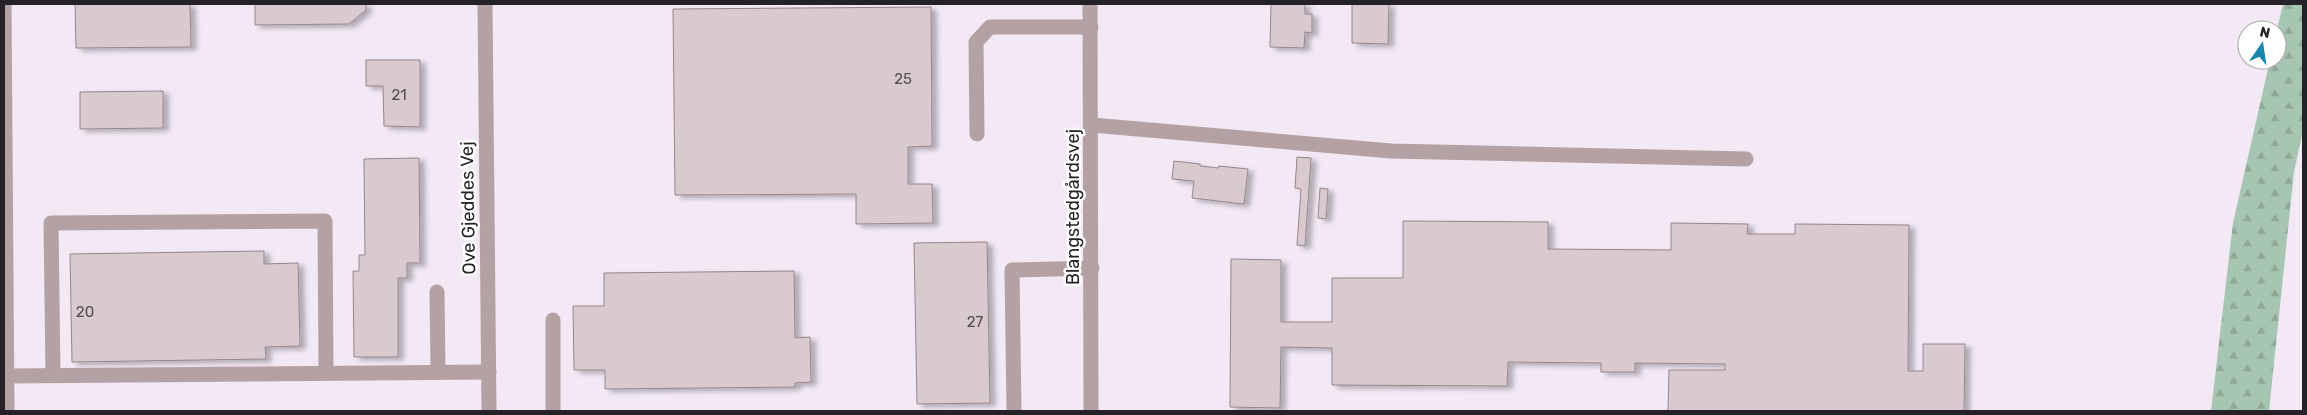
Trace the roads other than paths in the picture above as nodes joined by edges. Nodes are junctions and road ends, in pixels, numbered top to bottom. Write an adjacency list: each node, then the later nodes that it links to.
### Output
1 (4, 4): 15 (street)
2 (485, 4): 12 (street, Ove Gjeddes Vej)
3 (1090, 4): 4 (street, Blangstedgårdsvej)
4 (1091, 26): 5 (street, Blangstedgårdsvej); 6 (street)
5 (1092, 125): 7 (street); 8 (street, Blangstedgårdsvej)
6 (977, 134)
7 (1746, 159)
8 (1092, 268): 19 (street); 20 (street, Blangstedgårdsvej)
9 (437, 292): 11 (street)
10 (552, 320): 18 (street)
11 (438, 372): 12 (street); 13 (street)
12 (489, 372): 17 (street, Ove Gjeddes Vej)
13 (326, 373): 14 (street); 14 (street)
14 (53, 375): 15 (street)
15 (6, 376): 16 (street)
16 (6, 411)
17 (489, 411)
18 (553, 411)
19 (1014, 411)
20 (1091, 411)

